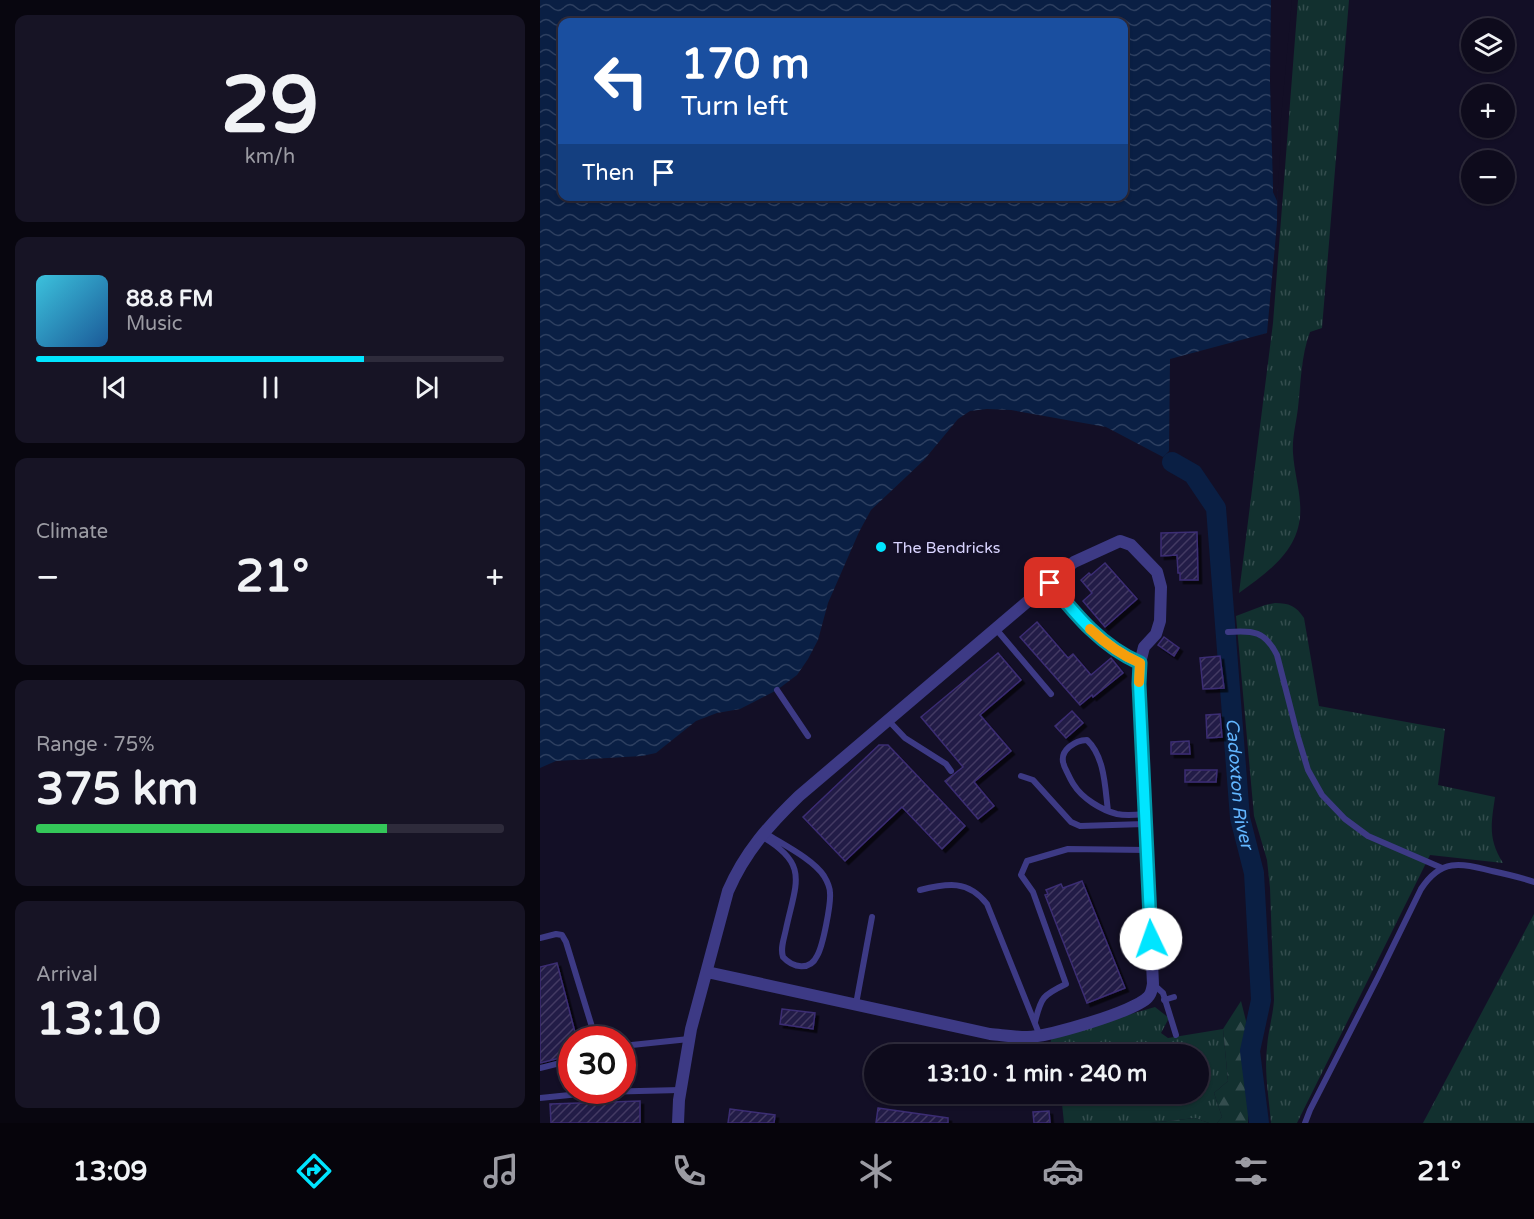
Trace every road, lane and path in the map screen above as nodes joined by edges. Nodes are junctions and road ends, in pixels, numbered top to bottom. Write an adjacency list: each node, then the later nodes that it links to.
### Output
1 (1050, 583): 2 (street); 4 (lane); 4 (street)
2 (996, 629): 6 (lane); 7 (street)
3 (1228, 632): 15 (lane)
4 (1140, 663): 12 (street)
5 (777, 690): 8 (lane)
6 (1051, 694)
7 (888, 720): 9 (lane); 13 (street)
8 (808, 736)
9 (951, 771)
10 (1021, 776): 12 (lane)
11 (1108, 811): 11 (lane); 12 (lane)
12 (1145, 819): 14 (street)
13 (763, 834): 13 (lane); 20 (street)
14 (1147, 850): 21 (street); 25 (lane)
15 (1442, 868): 16 (lane); 36 (lane)
16 (1534, 882)
17 (920, 890): 25 (lane)
18 (872, 917): 24 (lane)
19 (540, 938): 26 (lane)
20 (707, 972): 24 (street); 29 (street)
21 (1153, 984): 23 (lane); 28 (street)
22 (1174, 997): 23 (lane)
23 (1164, 1000): 27 (lane)
24 (856, 1004): 28 (street)
25 (1035, 1022): 28 (lane)
26 (592, 1026)
27 (1176, 1035)
28 (1040, 1036)
29 (689, 1039): 30 (lane); 33 (street)
30 (636, 1045)
31 (558, 1064): 32 (lane)
32 (540, 1068)
33 (681, 1090): 34 (lane); 35 (street)
34 (540, 1098)
35 (678, 1123)
36 (1305, 1123)

